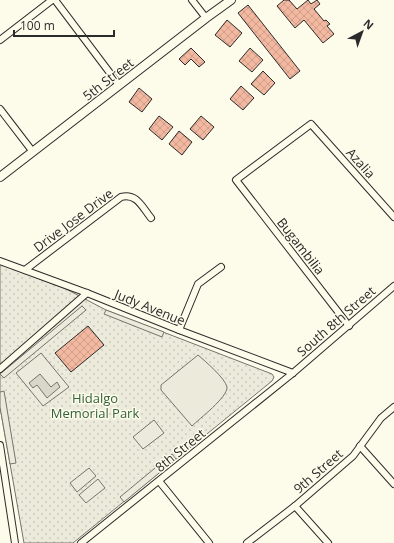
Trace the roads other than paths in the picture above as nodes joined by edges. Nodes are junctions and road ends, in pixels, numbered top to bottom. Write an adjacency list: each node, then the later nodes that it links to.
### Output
1 (54, 0): 5 (street); 6 (street)
2 (192, 0): 4 (street)
3 (231, 0): 4 (street, 5th Street)
4 (206, 18): 6 (street, 5th Street)
5 (0, 40)
6 (119, 85): 9 (street, 5th Street)
7 (0, 109): 9 (street)
8 (311, 124): 11 (street, Azalia); 18 (street, Bugambilia)
9 (32, 152): 10 (street, 5th Street)
10 (0, 177)
11 (394, 217)
12 (151, 218): 15 (street, Drive Jose Drive)
13 (0, 261): 15 (street, Judy Avenue)
14 (221, 267): 19 (street)
15 (25, 270): 17 (street, Judy Avenue)
16 (394, 286): 18 (street, South 8th Street)
17 (87, 293): 19 (street, Judy Avenue); 20 (street)
18 (349, 326): 21 (street, South 8th Street)
19 (179, 330): 21 (street, Judy Avenue)
20 (0, 369)
21 (293, 373): 25 (street, 8th Street)
22 (394, 407): 24 (street, 9th Street)
23 (0, 445): 28 (street)
24 (360, 446): 26 (street); 27 (street, 9th Street)
25 (159, 481): 29 (street, 8th Street); 30 (street)
26 (394, 484)
27 (294, 506): 31 (street, 9th Street); 32 (street)
28 (15, 543)
29 (81, 543)
30 (209, 543)
31 (247, 543)
32 (328, 543)

